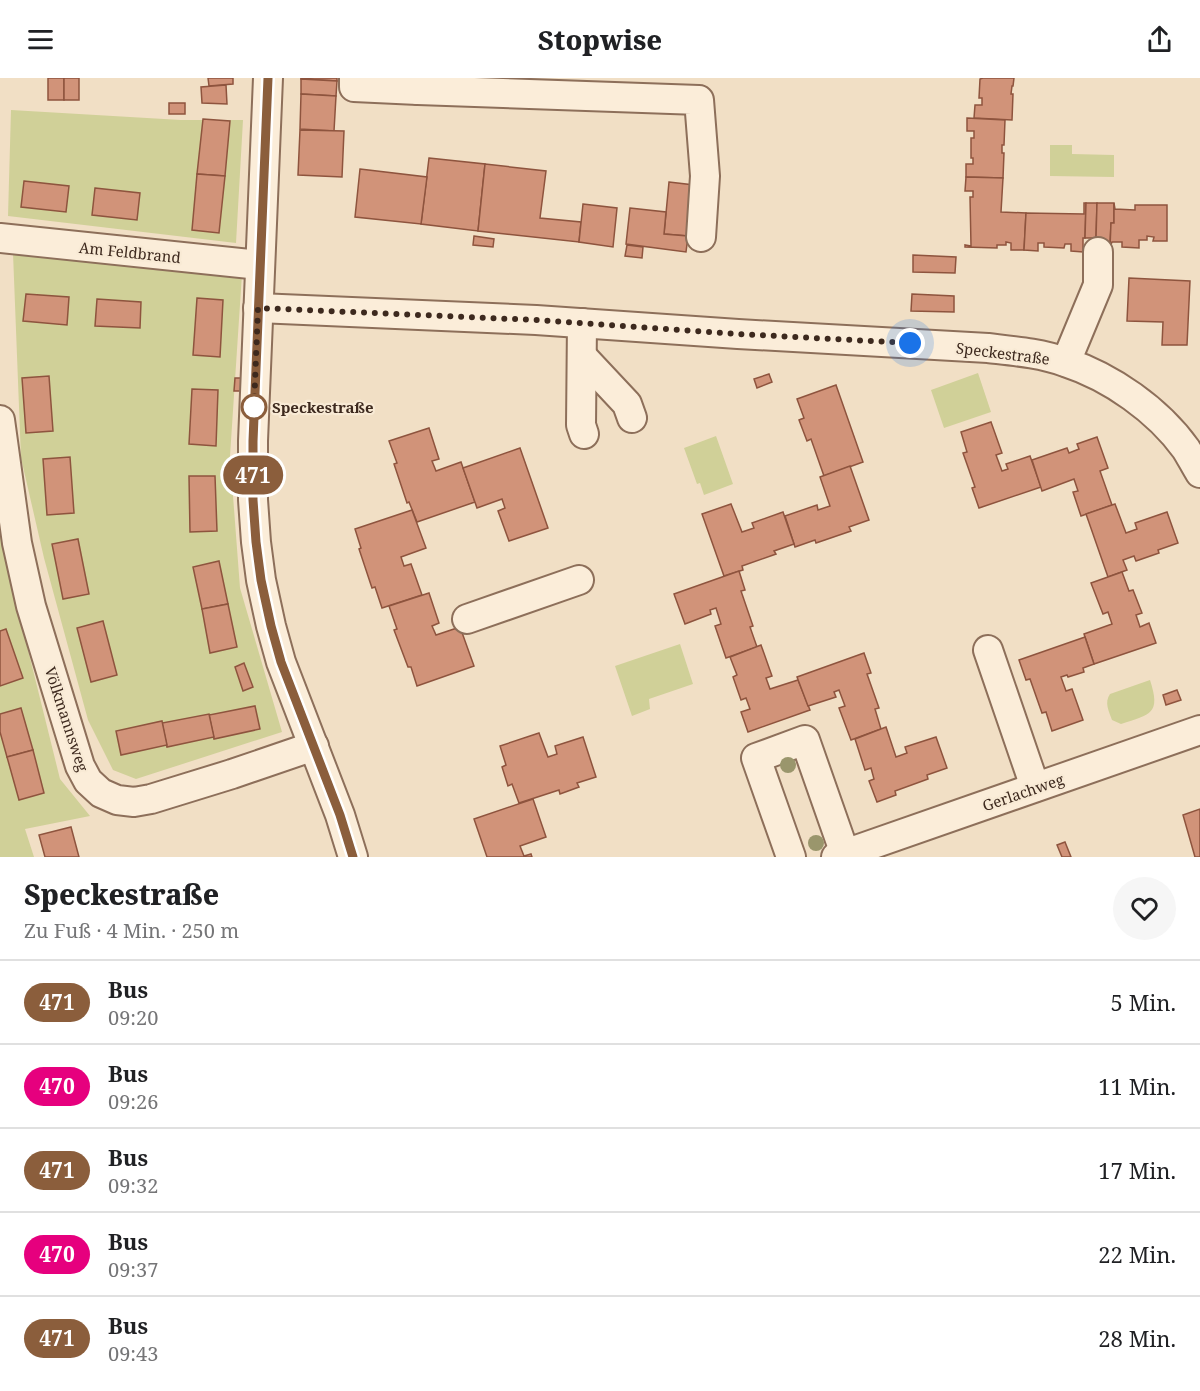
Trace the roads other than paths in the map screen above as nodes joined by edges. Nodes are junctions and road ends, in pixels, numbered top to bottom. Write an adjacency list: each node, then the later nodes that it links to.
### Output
1 (268, 78): 7 (street)
2 (354, 78): 3 (street)
3 (418, 84): 4 (street)
4 (701, 237)
5 (0, 238): 7 (street, Am Feldbrand)
6 (1098, 252): 11 (street)
7 (260, 265): 8 (street)
8 (258, 308): 9 (street, Speckestraße); 20 (street)
9 (582, 323): 10 (street); 11 (street, Speckestraße)
10 (582, 356): 12 (street); 14 (street)
11 (1066, 362): 15 (street, Speckestraße)
12 (632, 418)
13 (0, 420): 20 (street, Völkmannsweg)
14 (584, 434)
15 (1200, 473)
16 (579, 580): 17 (street)
17 (467, 619)
18 (988, 650): 21 (street)
19 (1200, 730): 21 (street, Gerlachweg)
20 (314, 746): 23 (street)
21 (1035, 788): 22 (street, Gerlachweg)
22 (841, 855): 24 (street, Gerlachweg)
23 (353, 857)
24 (791, 857)

